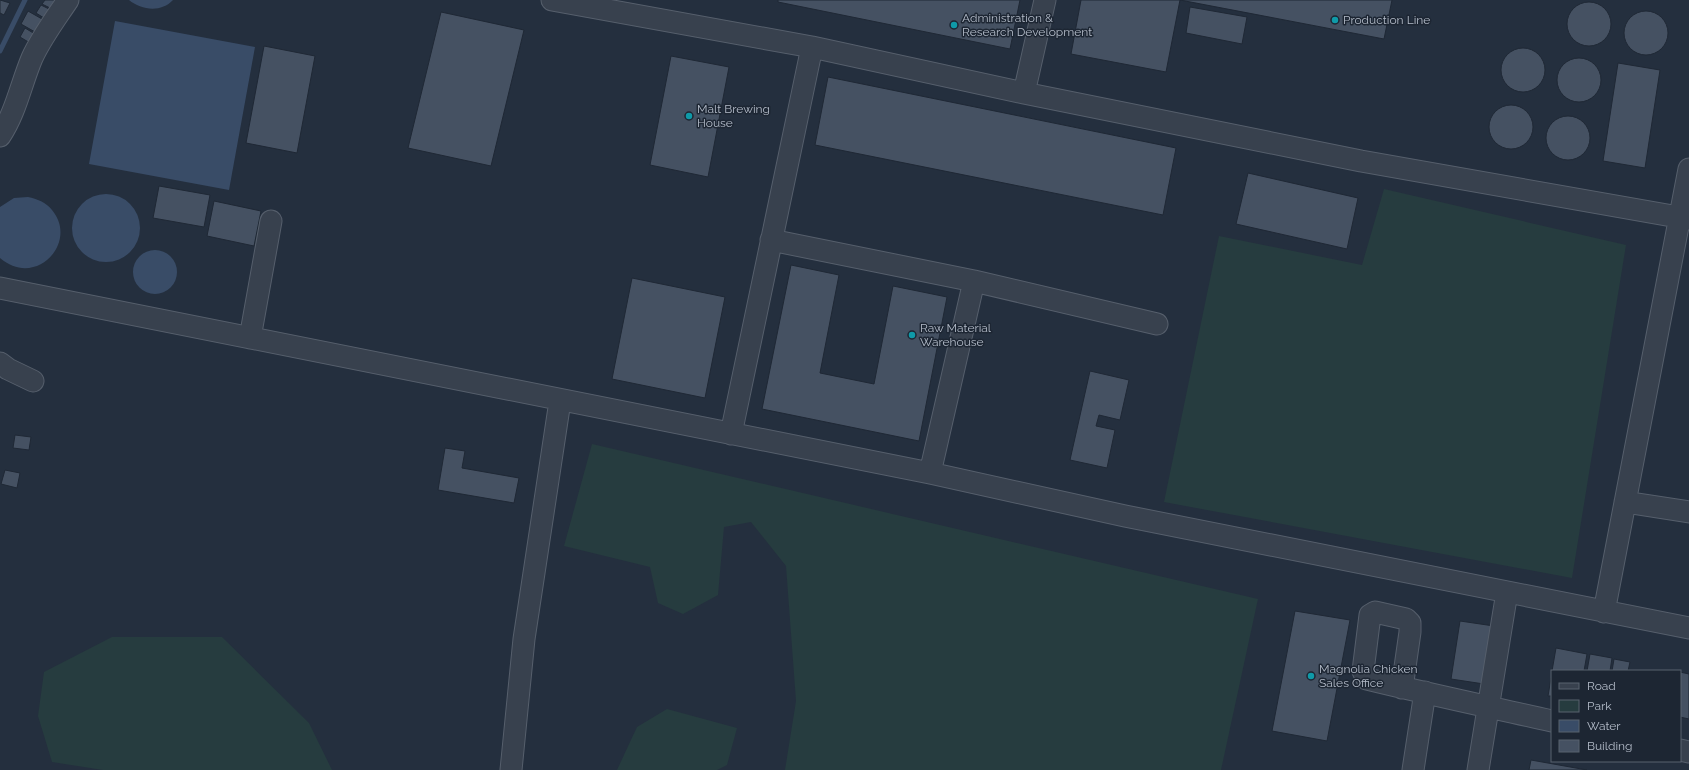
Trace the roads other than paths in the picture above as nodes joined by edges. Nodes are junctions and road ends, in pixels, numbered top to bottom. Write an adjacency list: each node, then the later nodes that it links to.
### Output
1 (68, 0): 6 (lane)
2 (552, 0): 4 (lane)
3 (1045, 0): 5 (lane)
4 (812, 47): 5 (lane); 10 (lane)
5 (1024, 93): 8 (lane)
6 (0, 136)
7 (1689, 169): 8 (lane)
8 (1684, 218): 20 (lane)
9 (271, 221): 14 (lane)
10 (771, 240): 11 (lane); 18 (lane)
11 (974, 281): 13 (lane); 19 (lane)
12 (0, 288): 14 (lane)
13 (1157, 324)
14 (250, 338): 17 (lane)
15 (0, 363): 16 (lane)
16 (33, 382)
17 (560, 400): 18 (lane); 29 (lane)
18 (731, 434): 19 (lane)
19 (930, 473): 22 (lane)
20 (1625, 502): 21 (lane); 23 (lane)
21 (1689, 512)
22 (1507, 592): 23 (lane); 27 (lane)
23 (1604, 612): 24 (lane)
24 (1689, 628)
25 (1402, 688): 26 (lane)
26 (1425, 692): 27 (lane); 30 (lane)
27 (1487, 706): 28 (lane); 31 (lane)
28 (1551, 721)
29 (511, 770)
30 (1413, 770)
31 (1478, 770)

